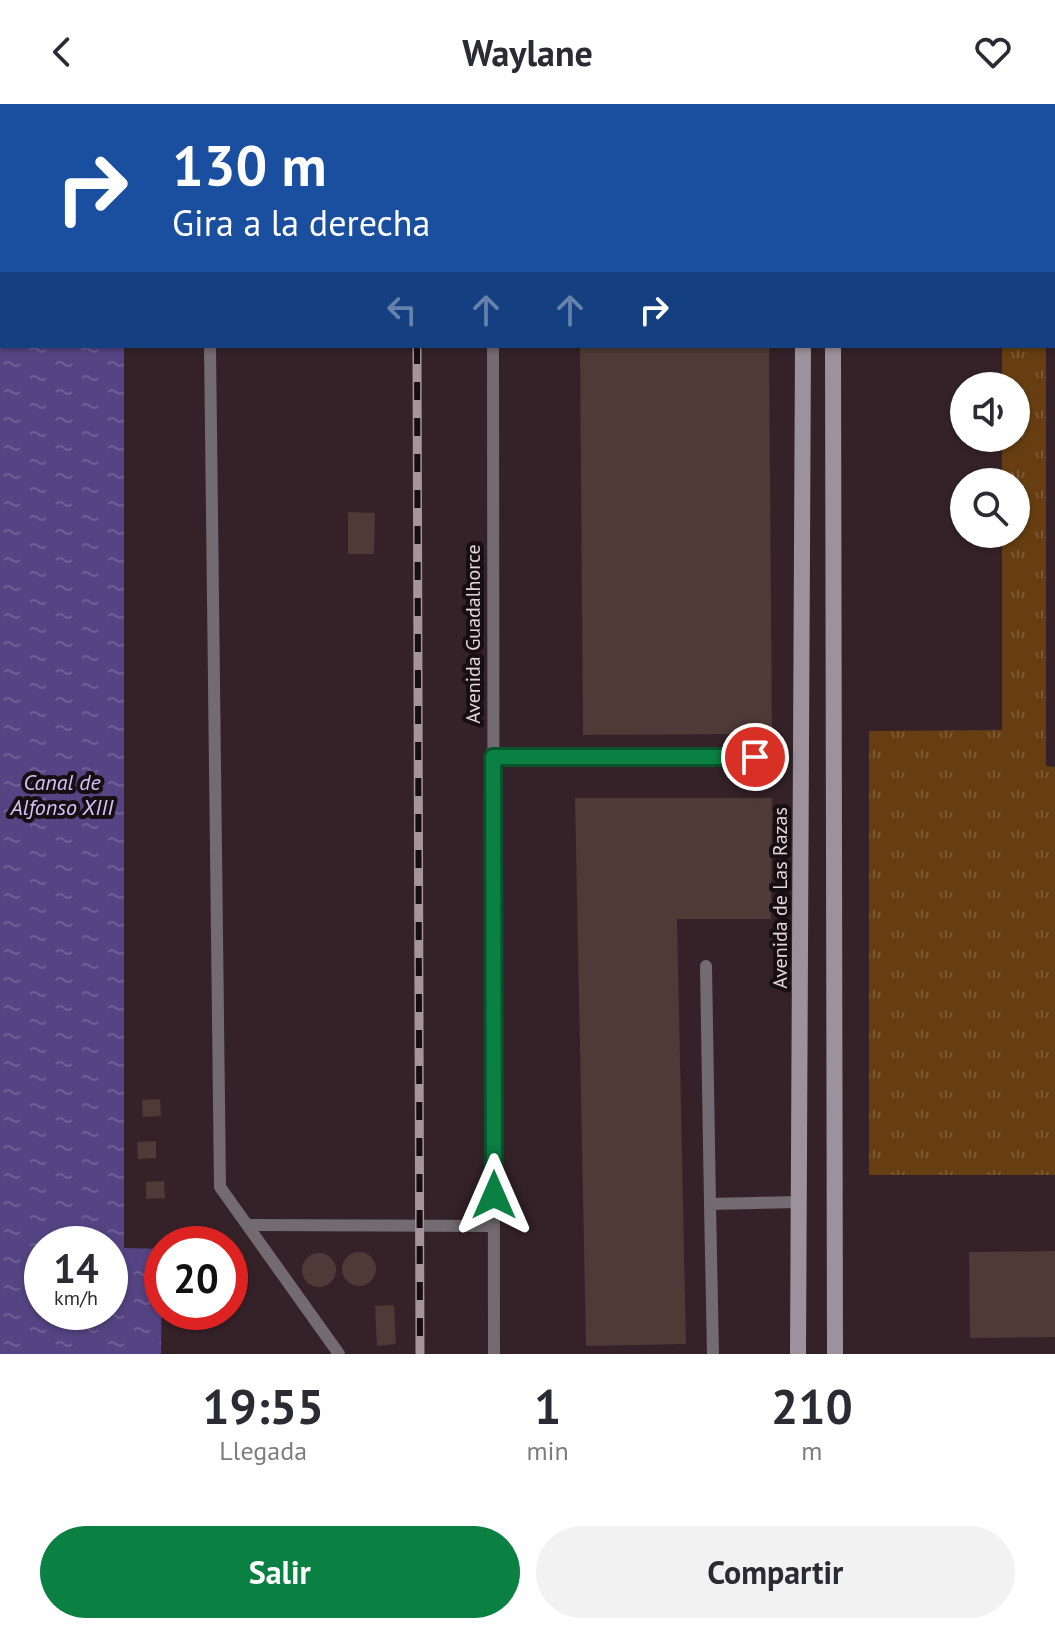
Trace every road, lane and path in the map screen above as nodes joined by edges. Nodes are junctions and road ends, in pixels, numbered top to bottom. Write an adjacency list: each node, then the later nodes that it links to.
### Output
1 (210, 348): 10 (lane)
2 (493, 348): 5 (lane, Avenida Guadalhorce)
3 (803, 348): 8 (main road, Avenida de Las Razas)
4 (833, 348): 16 (main road)
5 (493, 757): 6 (lane); 11 (lane, Avenida Guadalhorce)
6 (755, 757)
7 (706, 966): 9 (lane)
8 (799, 1202): 9 (lane); 15 (main road, Avenida de Las Razas)
9 (710, 1204): 14 (lane)
10 (248, 1225): 11 (lane); 12 (lane)
11 (494, 1226): 13 (lane, Avenida Guadalhorce)
12 (339, 1354)
13 (494, 1354)
14 (713, 1354)
15 (798, 1354)
16 (835, 1354)

